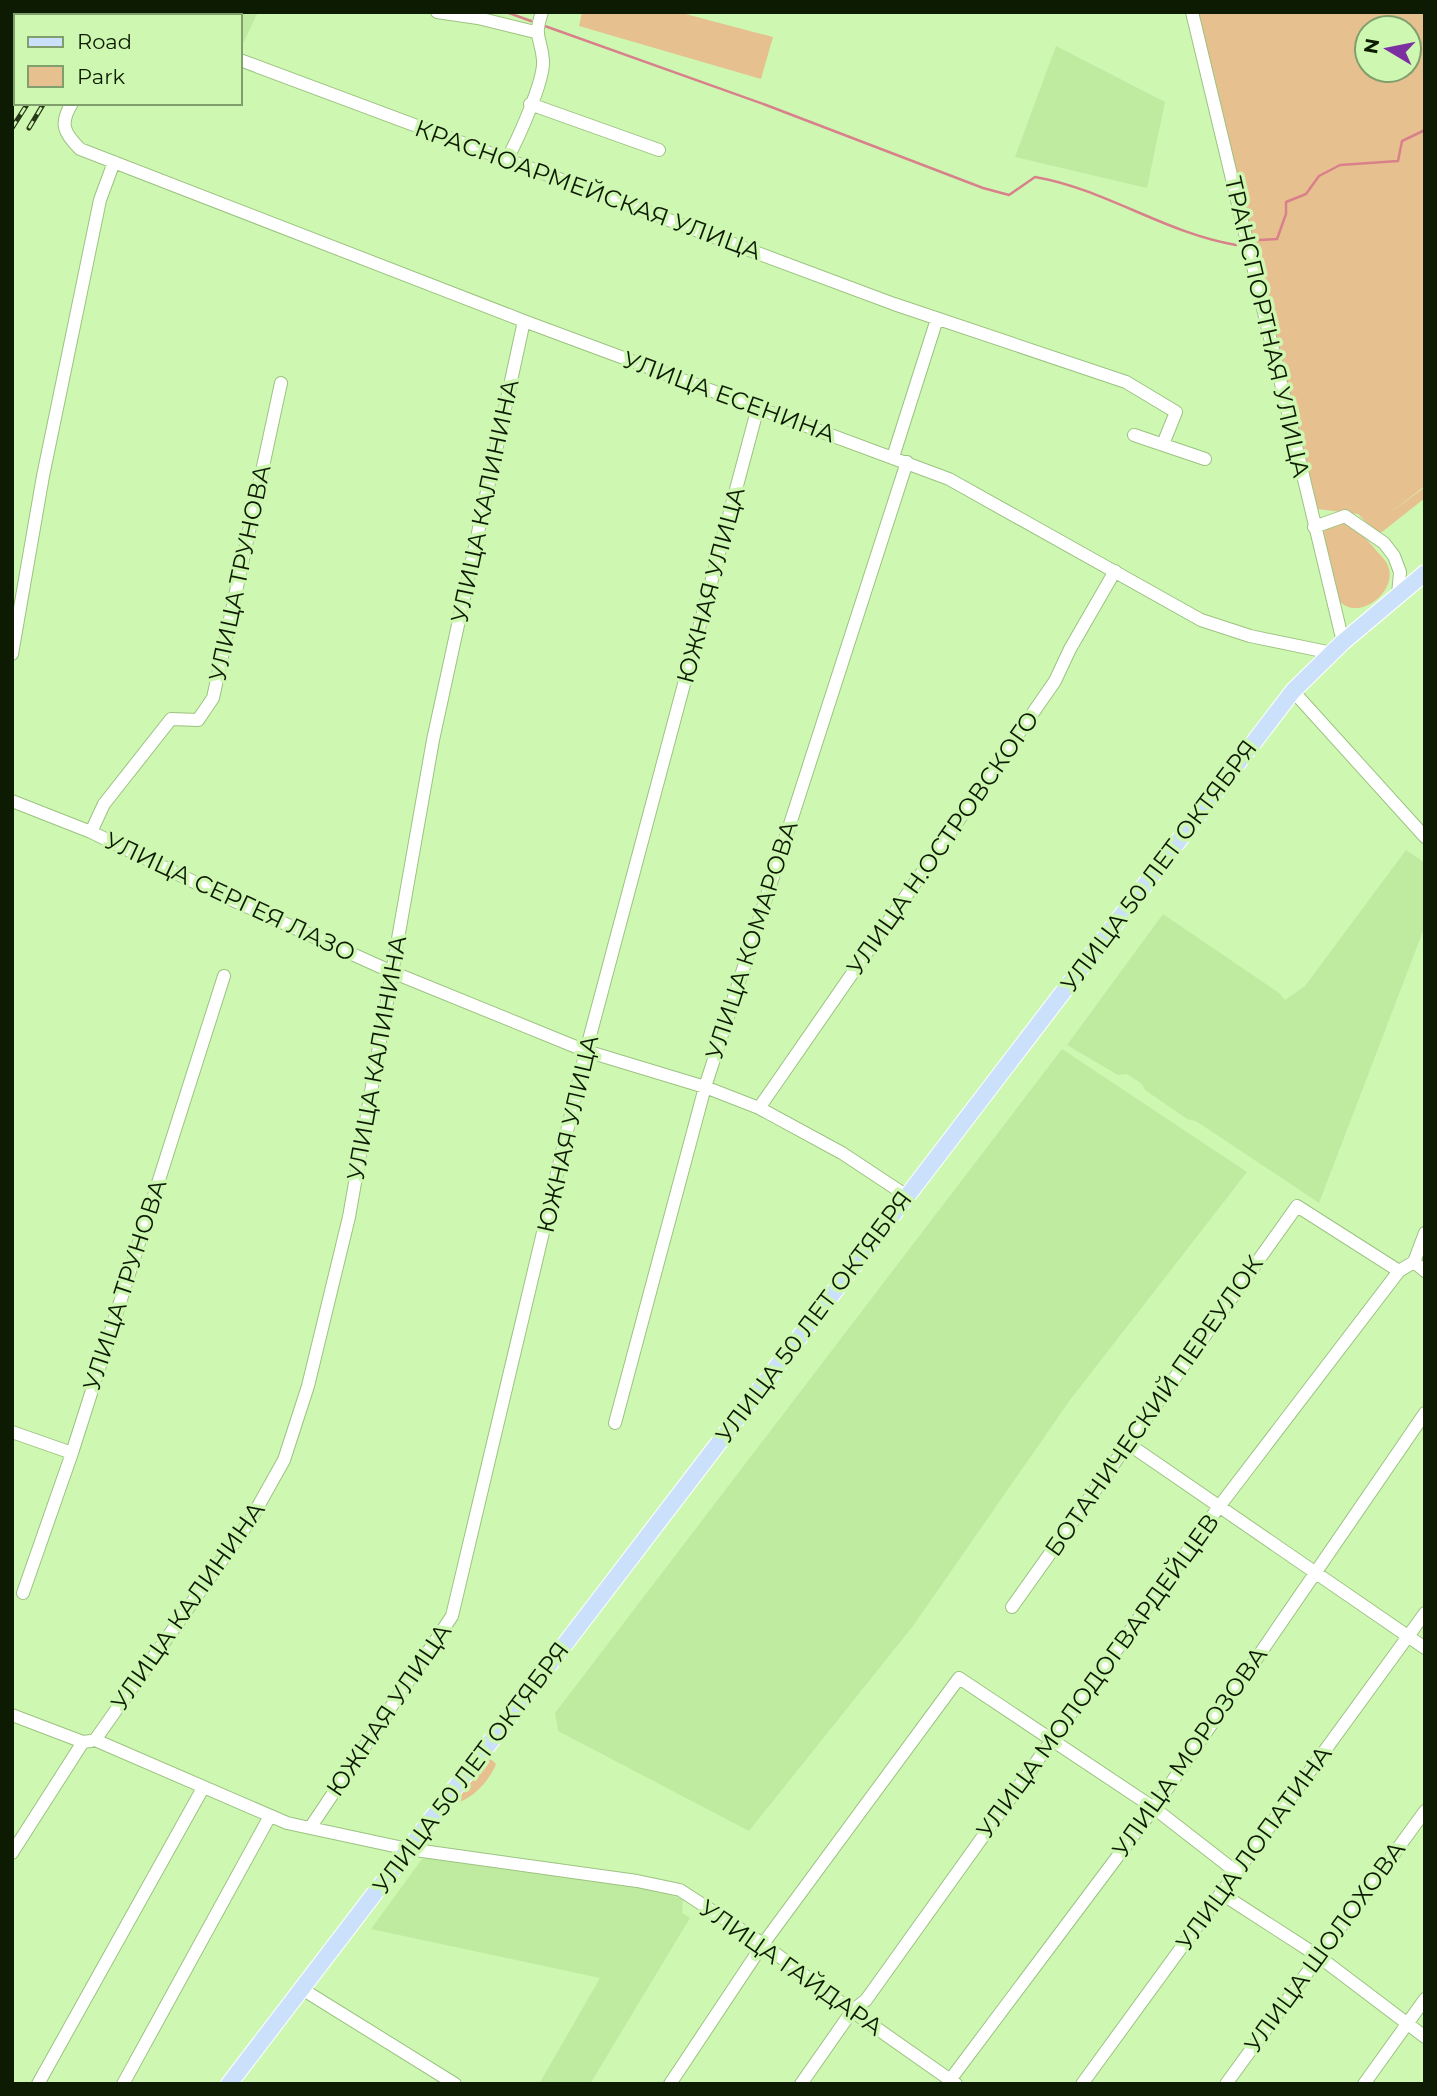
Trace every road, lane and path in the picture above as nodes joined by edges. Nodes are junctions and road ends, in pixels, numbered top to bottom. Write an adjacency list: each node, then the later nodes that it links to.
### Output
1 (437, 12): 4 (street)
2 (1192, 12): 20 (street, ТРАНСПОРТНАЯ УЛИЦА)
3 (540, 13): 4 (street)
4 (535, 32): 6 (street)
5 (242, 61): 9 (street, КРАСНОАРМЕЙСКАЯ УЛИЦА)
6 (530, 104): 8 (street); 9 (street)
7 (71, 105): 10 (street)
8 (659, 150)
9 (507, 159): 11 (street, КРАСНОАРМЕЙСКАЯ УЛИЦА)
10 (114, 162): 12 (street, УЛИЦА ЕСЕНИНА); 25 (street)
11 (937, 319): 16 (street, КРАСНОАРМЕЙСКАЯ УЛИЦА); 17 (street)
12 (524, 321): 14 (street, УЛИЦА ЕСЕНИНА); 30 (street, УЛИЦА КАЛИНИНА)
13 (281, 383): 28 (street, УЛИЦА ТРУНОВА)
14 (758, 407): 17 (street, УЛИЦА ЕСЕНИНА); 32 (street, ЮЖНАЯ УЛИЦА)
15 (1134, 435): 16 (street)
16 (1163, 444): 18 (street)
17 (893, 457): 19 (street, УЛИЦА ЕСЕНИНА)
18 (1205, 459)
19 (907, 462): 21 (street, УЛИЦА ЕСЕНИНА); 33 (street, УЛИЦА КОМАРОВА)
20 (1314, 527): 23 (street); 24 (street, ТРАНСПОРТНАЯ УЛИЦА)
21 (1115, 571): 24 (street, УЛИЦА ЕСЕНИНА); 34 (street, УЛИЦА Н.ОСТРОВСКОГО)
22 (1425, 573): 23 (main road, УЛИЦА 50 ЛЕТ ОКТЯБРЯ)
23 (1398, 595): 24 (main road, УЛИЦА 50 ЛЕТ ОКТЯБРЯ)
24 (1337, 648): 26 (main road, УЛИЦА 50 ЛЕТ ОКТЯБРЯ)
25 (12, 654)
26 (1293, 691): 29 (street); 35 (main road, УЛИЦА 50 ЛЕТ ОКТЯБРЯ)
27 (12, 801): 28 (street, УЛИЦА СЕРГЕЯ ЛАЗО)
28 (91, 832): 30 (street, УЛИЦА СЕРГЕЯ ЛАЗО)
29 (1425, 837)
30 (392, 972): 32 (street, УЛИЦА СЕРГЕЯ ЛАЗО); 54 (street, УЛИЦА КАЛИНИНА)
31 (224, 976): 44 (street, УЛИЦА ТРУНОВА)
32 (586, 1051): 33 (street, УЛИЦА СЕРГЕЯ ЛАЗО); 59 (street, ЮЖНАЯ УЛИЦА)
33 (705, 1087): 34 (street, УЛИЦА СЕРГЕЯ ЛАЗО); 41 (street, УЛИЦА КОМАРОВА)
34 (759, 1108): 35 (street, УЛИЦА СЕРГЕЯ ЛАЗО)
35 (906, 1196): 60 (main road, УЛИЦА 50 ЛЕТ ОКТЯБРЯ)
36 (1425, 1233): 37 (street)
37 (1414, 1262): 38 (street); 39 (street)
38 (1399, 1271): 43 (street, БОТАНИЧЕСКИЙ ПЕРЕУЛОК); 45 (street, УЛИЦА МОЛОДОГВАРДЕЙЦЕВ)
39 (1425, 1271)
40 (1425, 1413): 46 (street, УЛИЦА МОРОЗОВА)
41 (615, 1423)
42 (12, 1432): 44 (street)
43 (1127, 1443): 45 (street); 48 (street, БОТАНИЧЕСКИЙ ПЕРЕУЛОК)
44 (72, 1453): 47 (street, УЛИЦА ТРУНОВА)
45 (1218, 1507): 46 (street); 53 (street, УЛИЦА МОЛОДОГВАРДЕЙЦЕВ)
46 (1315, 1571): 50 (street); 56 (street, УЛИЦА МОРОЗОВА)
47 (23, 1593)
48 (1012, 1607)
49 (1425, 1613): 50 (street, УЛИЦА ЛОПАТИНА)
50 (1408, 1636): 51 (street); 62 (street, УЛИЦА ЛОПАТИНА)
51 (1425, 1648)
52 (12, 1715): 54 (street, УЛИЦА ГАЙДАРА)
53 (1053, 1738): 56 (street); 64 (street); 68 (street, УЛИЦА МОЛОДОГВАРДЕЙЦЕВ)
54 (89, 1741): 55 (street, УЛИЦА ГАЙДАРА); 61 (street, УЛИЦА КАЛИНИНА)
55 (203, 1788): 58 (street, УЛИЦА ГАЙДАРА); 72 (street)
56 (1154, 1808): 62 (street); 71 (street, УЛИЦА МОРОЗОВА)
57 (1425, 1811): 65 (street, УЛИЦА ШОЛОХОВА)
58 (270, 1815): 59 (street, УЛИЦА ГАЙДАРА); 73 (street)
59 (310, 1828): 60 (street, УЛИЦА ГАЙДАРА)
60 (408, 1849): 64 (street, УЛИЦА ГАЙДАРА); 66 (main road, УЛИЦА 50 ЛЕТ ОКТЯБРЯ)
61 (12, 1853)
62 (1235, 1871): 63 (street, УЛИЦА ЛОПАТИНА)
63 (1222, 1894): 65 (street); 78 (street, УЛИЦА ЛОПАТИНА)
64 (763, 1944): 68 (street, УЛИЦА ГАЙДАРА); 76 (street)
65 (1318, 1956): 69 (street); 79 (street, УЛИЦА ШОЛОХОВА)
66 (302, 1989): 74 (main road, УЛИЦА 50 ЛЕТ ОКТЯБРЯ); 75 (street)
67 (1425, 1999): 69 (street)
68 (852, 2011): 71 (street, УЛИЦА ГАЙДАРА); 77 (street, УЛИЦА МОЛОДОГВАРДЕЙЦЕВ)
69 (1406, 2025): 70 (street); 80 (street)
70 (1425, 2037)
71 (951, 2082)
72 (38, 2084)
73 (124, 2084)
74 (229, 2084)
75 (455, 2084)
76 (670, 2084)
77 (801, 2084)
78 (1082, 2084)
79 (1226, 2084)
80 (1364, 2084)

